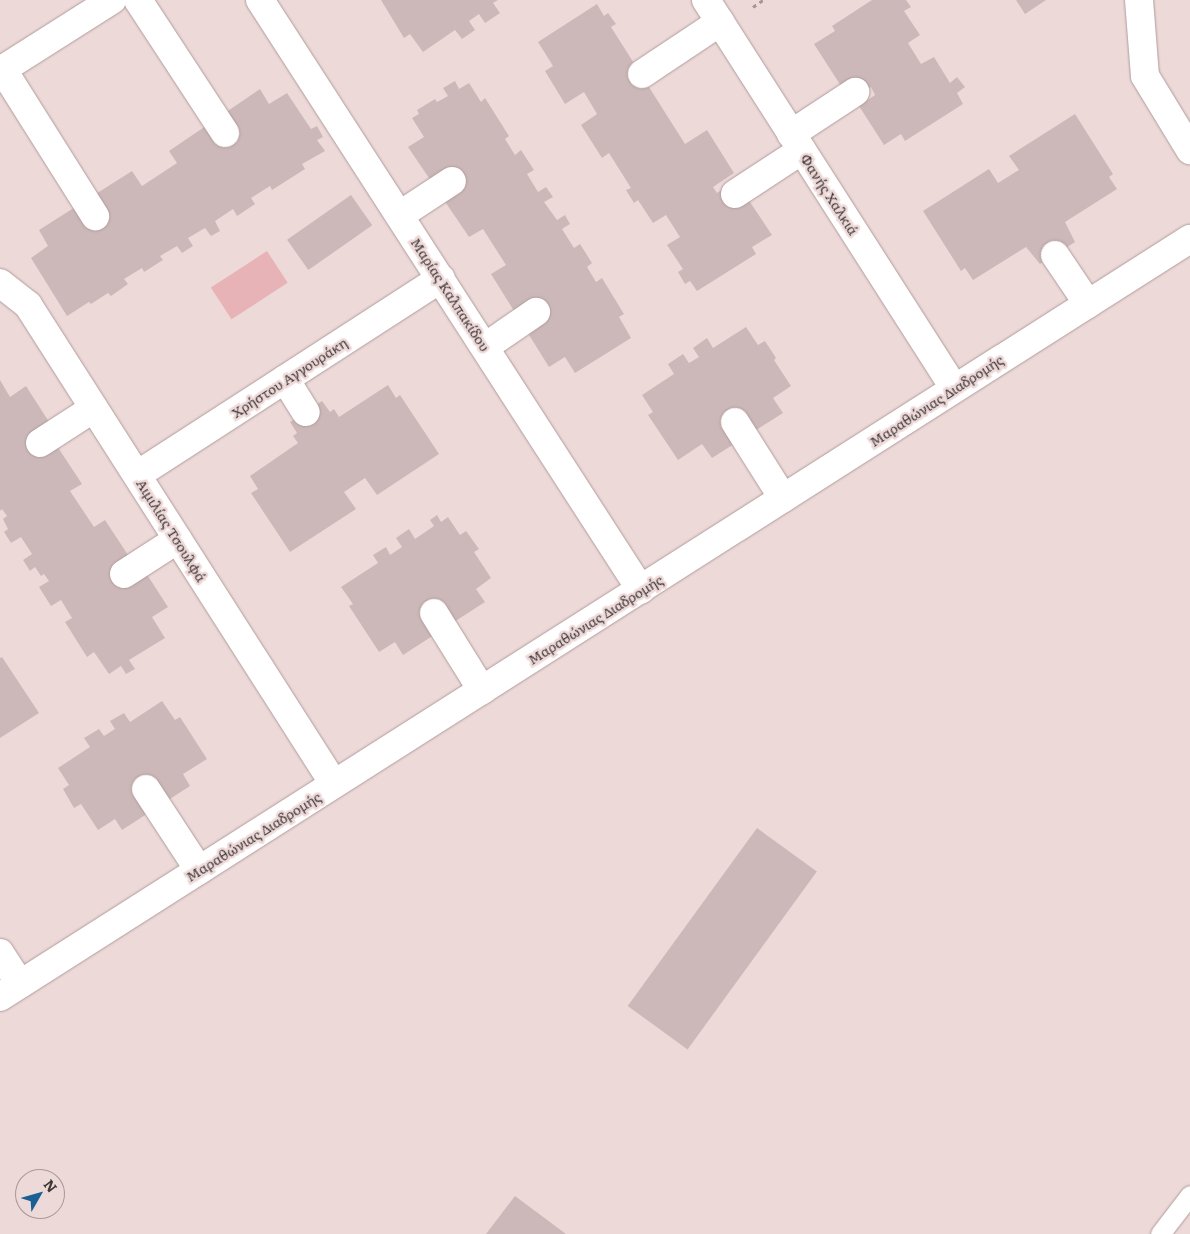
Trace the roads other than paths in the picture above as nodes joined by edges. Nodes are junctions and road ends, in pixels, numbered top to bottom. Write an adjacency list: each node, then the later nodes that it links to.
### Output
1 (138, 0): 9 (street)
2 (260, 0): 14 (street, Μαρίας Καλπακίδου)
3 (1138, 0): 11 (street)
4 (105, 2): 6 (street)
5 (713, 11): 7 (street); 10 (street, Φανής Χαλκιά)
6 (1, 70): 15 (street)
7 (642, 74)
8 (855, 92): 10 (street)
9 (225, 133)
10 (797, 142): 13 (street); 24 (street, Φανής Χαλκιά)
11 (1190, 150)
12 (452, 181): 14 (street)
13 (735, 194)
14 (400, 215): 18 (street, Μαρίας Καλπακίδου)
15 (95, 216)
16 (1190, 239): 20 (street, Μαραθώνιας Διαδρομής)
17 (1055, 255): 20 (street)
18 (441, 278): 22 (street, Μαρίας Καλπακίδου); 23 (street, Χρήστου Αγγουράκη)
19 (0, 283): 25 (street, Αιμιλίας Τσουλφά)
20 (1088, 304): 24 (street, Μαραθώνιας Διαδρομής)
21 (536, 312): 22 (street)
22 (485, 347): 33 (street, Μαρίας Καλπακίδου)
23 (285, 379): 26 (street); 29 (street, Χρήστου Αγγουράκη)
24 (954, 388): 30 (street, Μαραθώνιας Διαδρομής)
25 (94, 408): 28 (street); 29 (street, Αιμιλίας Τσουλφά)
26 (306, 412)
27 (735, 422): 30 (street)
28 (40, 443)
29 (137, 475): 31 (street, Αιμιλίας Τσουλφά)
30 (783, 498): 33 (street, Μαραθώνιας Διαδρομής)
31 (178, 539): 32 (street); 36 (street, Αιμιλίας Τσουλφά)
32 (124, 574)
33 (641, 590): 35 (street, Μαραθώνιας Διαδρομής)
34 (434, 613): 35 (street)
35 (482, 690): 36 (street, Μαραθώνιας Διαδρομής)
36 (334, 784): 38 (street, Μαραθώνιας Διαδρομής)
37 (146, 789): 38 (street)
38 (199, 870): 40 (street, Μαραθώνιας Διαδρομής)
39 (0, 953): 40 (street)
40 (10, 991)
41 (1190, 1195): 42 (lane)
42 (1160, 1234)

